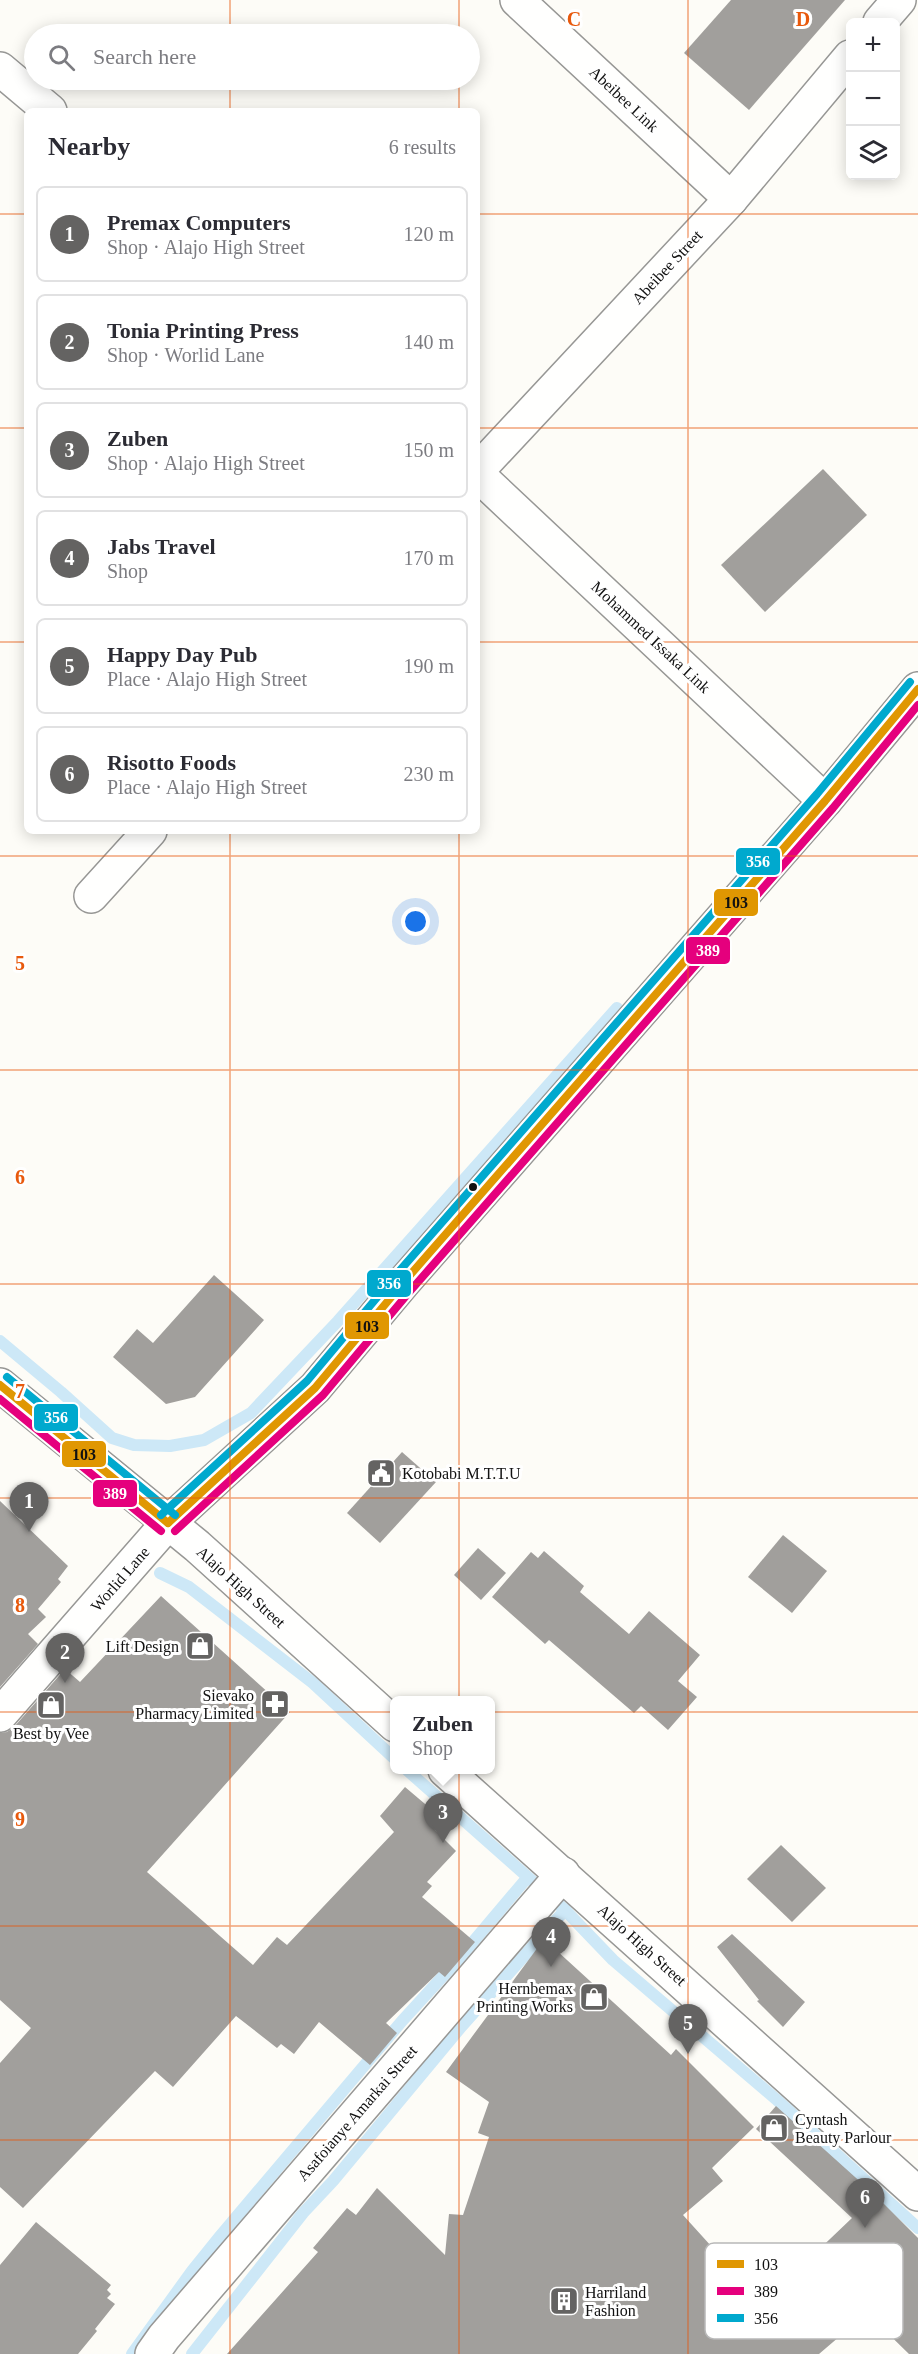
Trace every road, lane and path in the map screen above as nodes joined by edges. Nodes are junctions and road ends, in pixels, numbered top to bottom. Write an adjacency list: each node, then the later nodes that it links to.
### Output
1 (517, 0): 9 (street, Abeibee Link)
2 (899, 0): 3 (street)
3 (883, 18)
4 (846, 62): 9 (street, Abeibee Street)
5 (0, 69): 6 (street)
6 (24, 89)
7 (25, 90): 8 (street)
8 (46, 108)
9 (731, 199): 10 (street, Abeibee Street)
10 (480, 470)
11 (480, 476): 13 (street, Mohammed Issaka Link)
12 (918, 689): 13 (street, Worlid Lane)
13 (825, 801): 17 (street, Worlid Lane)
14 (147, 834): 15 (street)
15 (91, 896)
16 (0, 1385): 17 (street, Alajo High Street)
17 (168, 1523): 18 (street, Worlid Lane); 19 (street, Alajo High Street)
18 (0, 1715)
19 (390, 1720)
20 (450, 1774): 21 (street, Alajo High Street)
21 (563, 1874): 22 (street, Alajo High Street); 23 (street, Asafoianye Amarkai Street)
22 (918, 2194)
23 (167, 2348)

